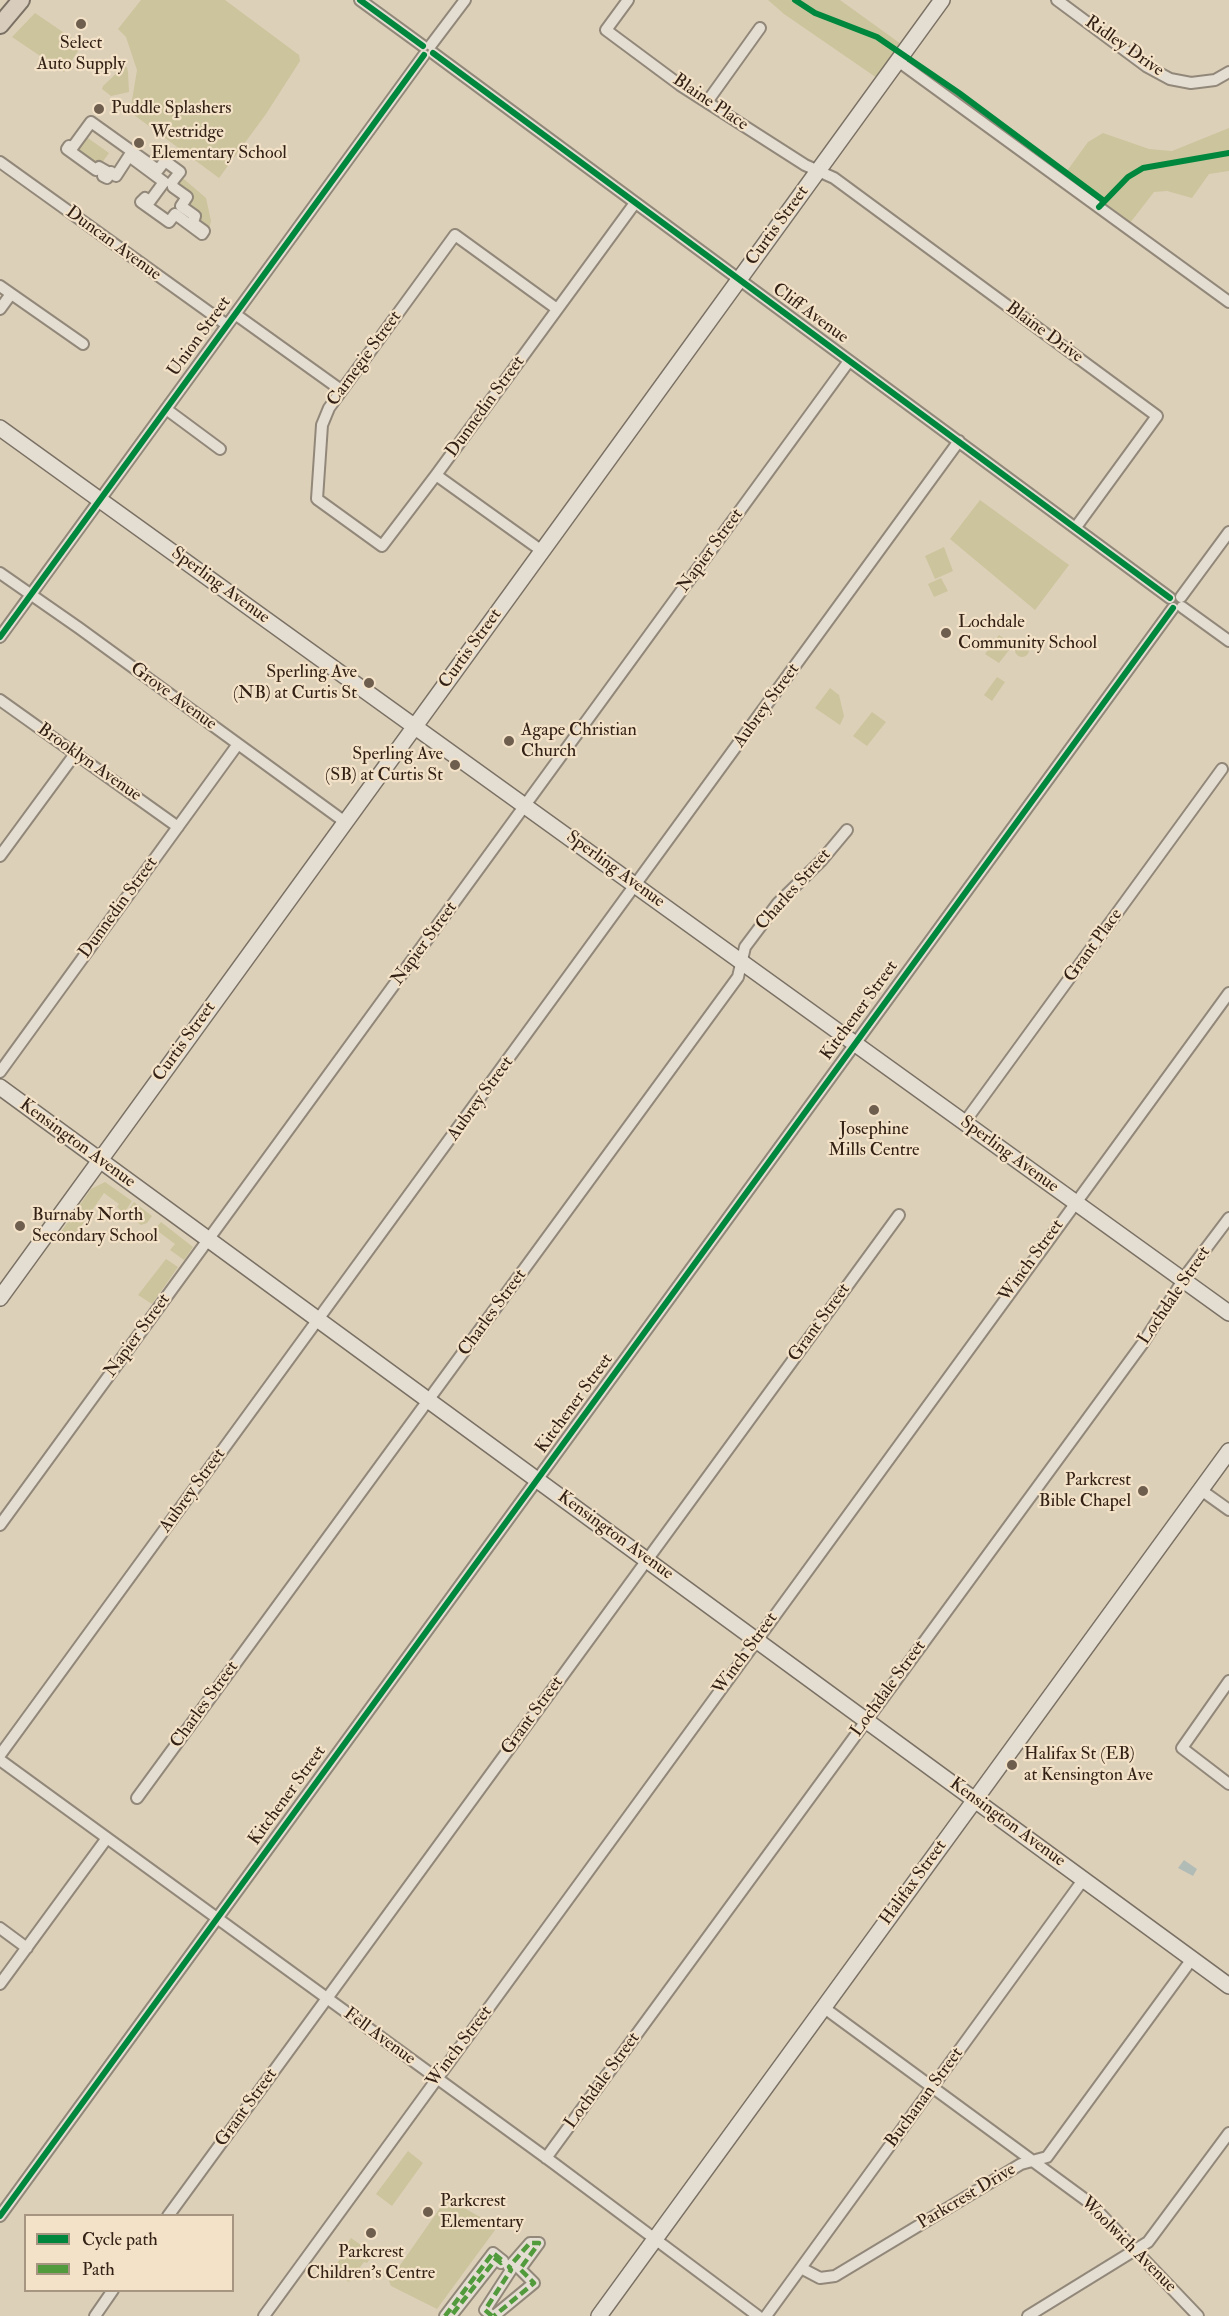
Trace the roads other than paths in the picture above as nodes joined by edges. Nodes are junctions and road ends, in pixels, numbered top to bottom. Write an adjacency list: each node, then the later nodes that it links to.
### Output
1 (21, 0): 7 (main road)
2 (360, 0): 9 (street, Cliff Avenue)
3 (465, 0): 9 (street, Union Street)
4 (628, 0): 12 (street, Blaine Place)
5 (942, 0): 10 (street, Curtis Street)
6 (1057, 0): 11 (street, Ridley Drive)
7 (0, 25)
8 (760, 28): 12 (street)
9 (428, 50): 16 (street, Cliff Avenue); 23 (street, Union Street)
10 (898, 61): 15 (street, Curtis Street); 20 (street)
11 (1229, 72)
12 (707, 102): 15 (street, Blaine Place)
13 (91, 122): 13 (street)
14 (0, 162): 24 (street, Duncan Avenue)
15 (818, 171): 17 (street, Curtis Street); 35 (street, Blaine Drive)
16 (635, 203): 17 (street, Cliff Avenue); 22 (street, Dunnedin Street)
17 (739, 280): 26 (street, Cliff Avenue); 37 (street, Curtis Street)
18 (0, 286): 19 (street)
19 (11, 294): 21 (street); 25 (street)
20 (1229, 302)
21 (0, 309)
22 (557, 309): 27 (street, Carnegie Street); 32 (street, Dunnedin Street)
23 (235, 314): 24 (street, Union Street); 27 (street)
24 (227, 325): 28 (street, Union Street)
25 (83, 344)
26 (849, 361): 30 (street, Cliff Avenue); 48 (street, Napier Street)
27 (341, 390): 33 (street, Carnegie Street)
28 (166, 409): 31 (street); 34 (street, Union Street)
29 (0, 429): 34 (street, Sperling Avenue)
30 (959, 441): 35 (street, Cliff Avenue); 53 (street, Aubrey Street)
31 (220, 449)
32 (436, 475): 33 (street, Dunnedin Street); 37 (street)
33 (317, 499)
34 (99, 500): 39 (street, Union Street); 44 (street, Sperling Avenue)
35 (1076, 527): 40 (street, Cliff Avenue)
36 (1229, 532): 40 (street, Kitchener Street)
37 (542, 551): 44 (street, Curtis Street)
38 (0, 573): 39 (street, Grove Avenue)
39 (31, 595): 41 (street, Union Street); 45 (street, Grove Avenue)
40 (1177, 602): 42 (street, Cliff Avenue); 56 (street, Kitchener Street)
41 (0, 637)
42 (1229, 641)
43 (0, 700): 46 (street, Brooklyn Avenue)
44 (415, 727): 48 (street, Sperling Avenue); 49 (street, Curtis Street)
45 (238, 744): 49 (street, Grove Avenue); 50 (street, Dunnedin Street)
46 (75, 754): 50 (street, Brooklyn Avenue); 52 (street)
47 (1222, 769): 59 (street, Grant Place)
48 (525, 806): 53 (street, Sperling Avenue); 64 (street, Napier Street)
49 (345, 822): 60 (street, Curtis Street)
50 (178, 827): 57 (street, Dunnedin Street)
51 (847, 830): 54 (street, Charles Street)
52 (0, 856)
53 (636, 885): 54 (street, Sperling Avenue); 68 (street, Aubrey Street)
54 (741, 962): 56 (street, Sperling Avenue); 69 (street, Charles Street)
55 (1229, 993): 61 (street, Winch Street)
56 (854, 1044): 59 (street, Sperling Avenue); 71 (street, Kitchener Street)
57 (0, 1072)
58 (0, 1087): 60 (street, Kensington Avenue)
59 (964, 1123): 61 (street, Sperling Avenue)
60 (99, 1161): 64 (street, Kensington Avenue); 66 (street, Curtis Street)
61 (1075, 1203): 65 (street, Sperling Avenue); 76 (street, Winch Street)
62 (898, 1215): 75 (street, Grant Street)
63 (1229, 1218): 65 (street, Lochdale Street)
64 (208, 1240): 68 (street, Kensington Avenue); 74 (street, Napier Street)
65 (1183, 1281): 67 (street, Sperling Avenue); 78 (street, Lochdale Street)
66 (0, 1298)
67 (1229, 1313)
68 (318, 1320): 69 (street, Kensington Avenue); 79 (street, Aubrey Street)
69 (428, 1401): 71 (street, Kensington Avenue); 82 (street, Charles Street)
70 (1229, 1451): 72 (street, Halifax Street)
71 (538, 1480): 75 (street, Kensington Avenue); 86 (street, Kitchener Street)
72 (1201, 1490): 73 (street); 83 (street, Halifax Street)
73 (1229, 1510)
74 (0, 1525)
75 (647, 1560): 76 (street, Kensington Avenue); 92 (street, Grant Street)
76 (757, 1640): 78 (street, Kensington Avenue); 94 (street, Winch Street)
77 (1229, 1682): 81 (street)
78 (866, 1721): 83 (street, Kensington Avenue); 97 (street, Lochdale Street)
79 (0, 1755)
80 (0, 1760): 84 (street, Fell Avenue)
81 (1229, 1784)
82 (137, 1798)
83 (975, 1800): 85 (street, Kensington Avenue); 93 (street, Halifax Street)
84 (107, 1838): 86 (street, Fell Avenue); 88 (street)
85 (1083, 1880): 89 (street, Kensington Avenue); 95 (street, Buchanan Street)
86 (217, 1918): 92 (street, Fell Avenue); 100 (street, Kitchener Street)
87 (0, 1928): 88 (street)
88 (27, 1947): 90 (street)
89 (1192, 1959): 91 (street, Kensington Avenue); 98 (street, Parkcrest Drive)
90 (0, 1984)
91 (1229, 1986)
92 (327, 1999): 94 (street, Fell Avenue); 99 (street, Grant Street)
93 (823, 2007): 95 (street, Woolwich Avenue); 101 (street, Halifax Street)
94 (436, 2079): 97 (street, Fell Avenue); 106 (street, Winch Street)
95 (933, 2086): 98 (street, Woolwich Avenue); 103 (street, Buchanan Street)
96 (1229, 2133): 102 (street)
97 (546, 2158): 101 (street, Fell Avenue)
98 (1033, 2161): 102 (street, Woolwich Avenue); 103 (street, Parkcrest Drive)
99 (169, 2214)
100 (0, 2216)
101 (655, 2238): 110 (street, Halifax Street); 111 (street, Fell Avenue)
102 (1137, 2251): 113 (street); 114 (street, Woolwich Avenue)
103 (801, 2268): 112 (street, Buchanan Street)
104 (112, 2292): 105 (street)
105 (95, 2316)
106 (264, 2316)
107 (446, 2316): 108 (street)
108 (451, 2316)
109 (493, 2316): 109 (street)
110 (599, 2316)
111 (758, 2316)
112 (766, 2316)
113 (1028, 2316)
114 (1197, 2316)

